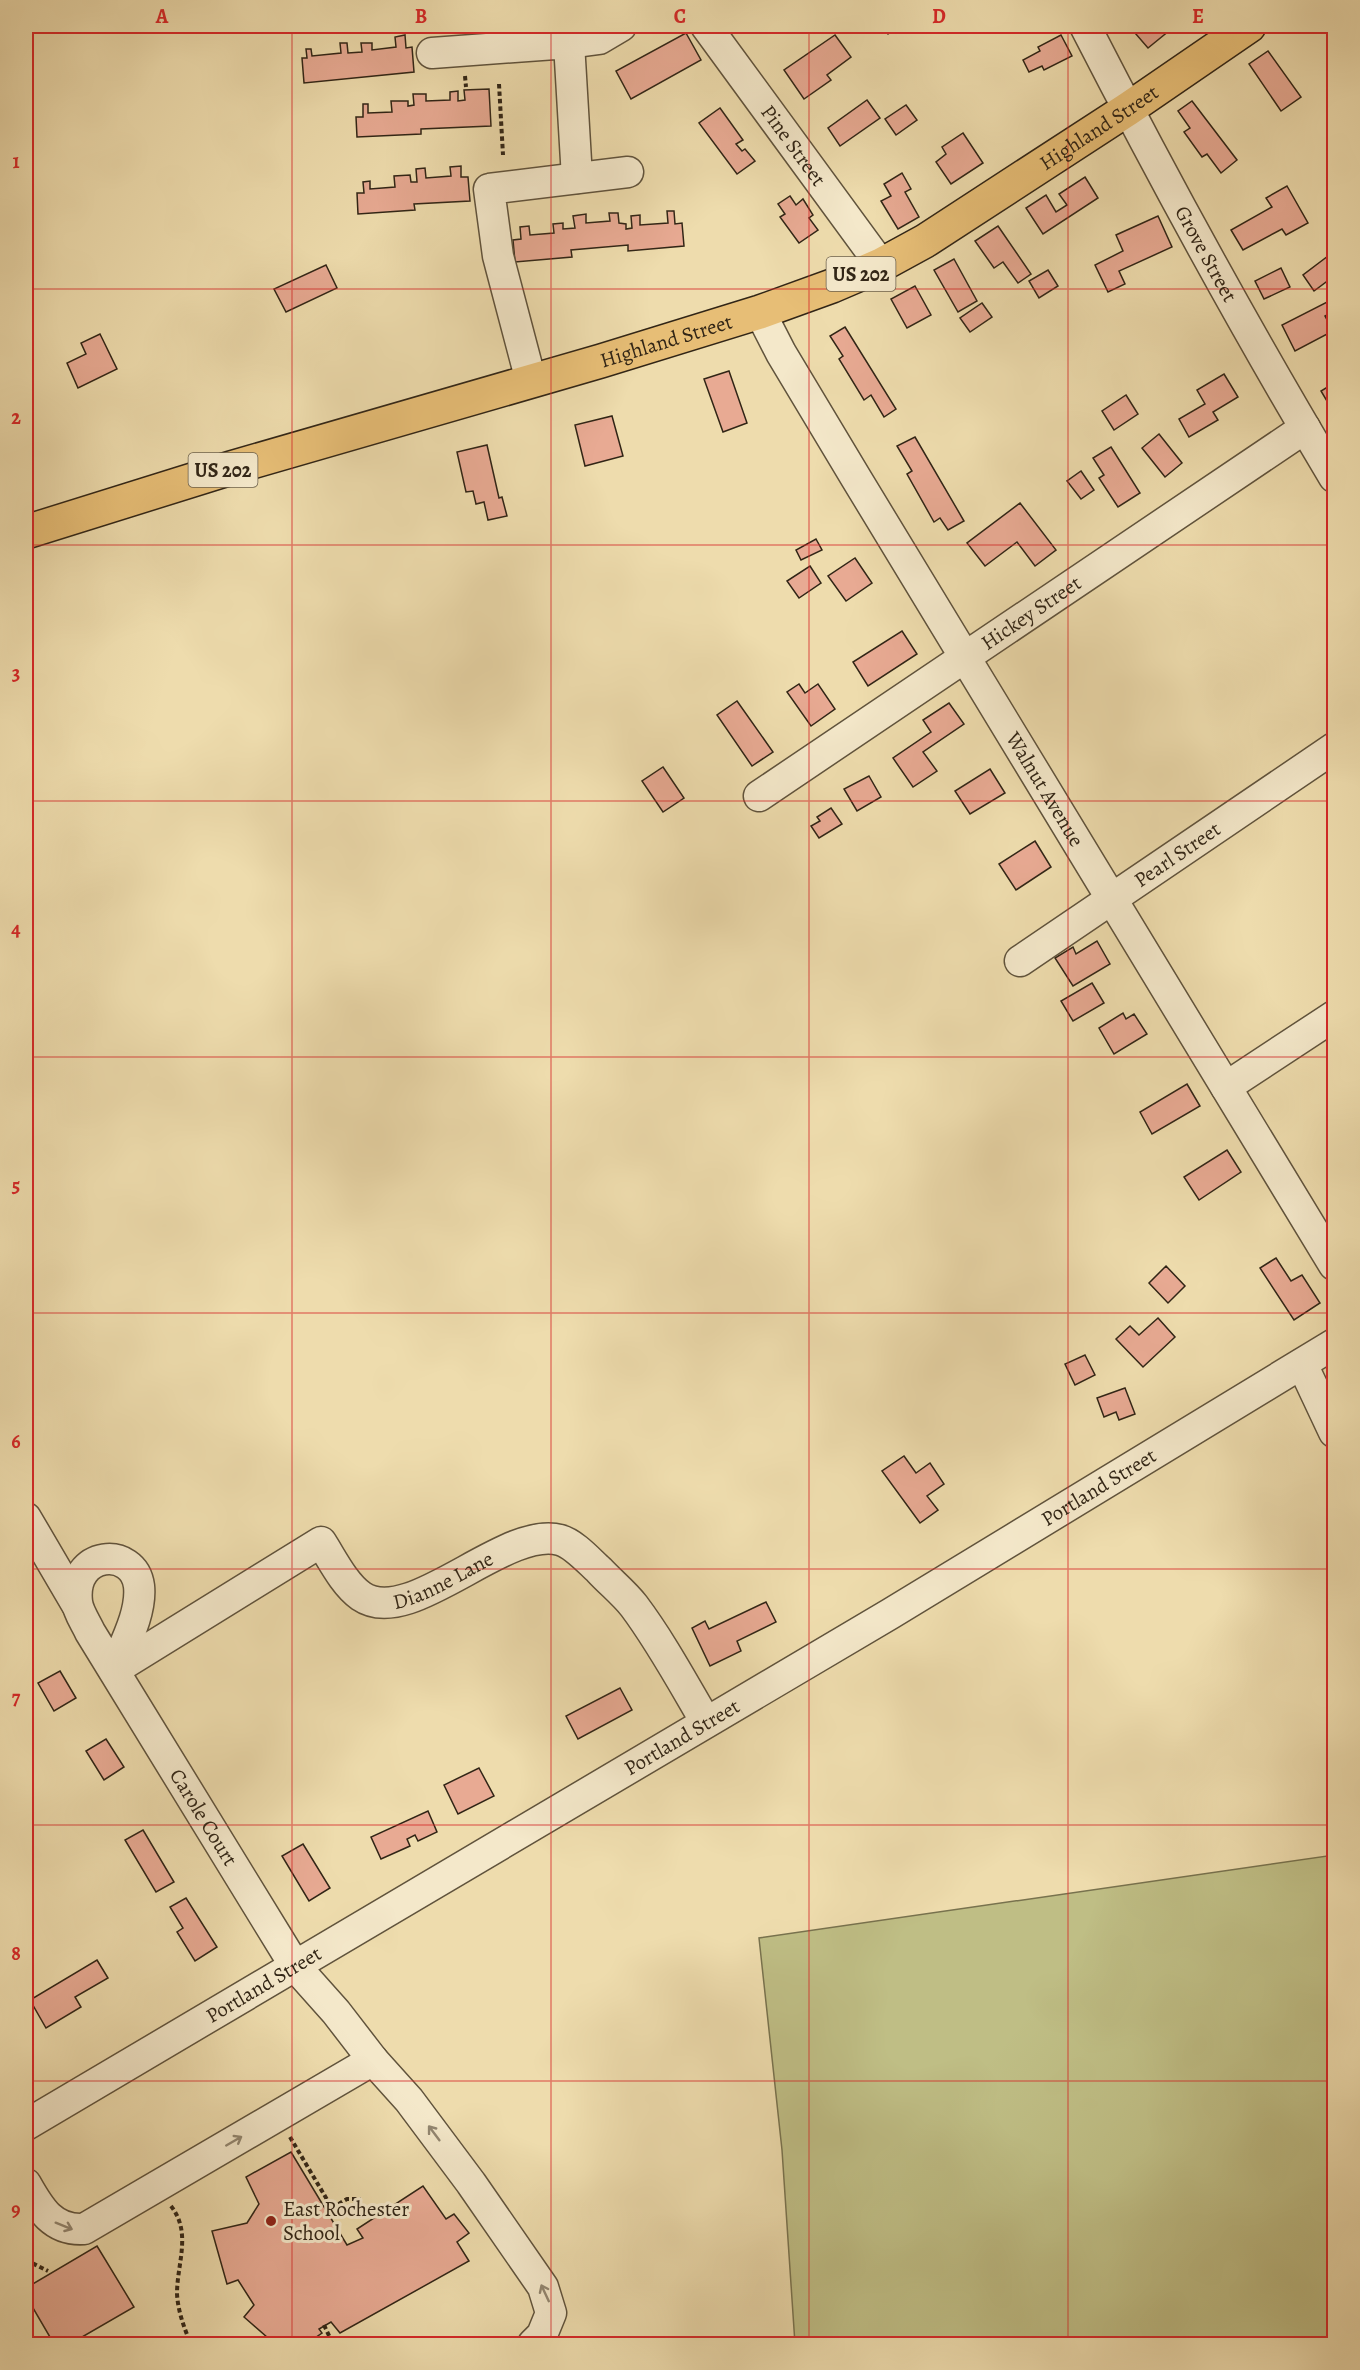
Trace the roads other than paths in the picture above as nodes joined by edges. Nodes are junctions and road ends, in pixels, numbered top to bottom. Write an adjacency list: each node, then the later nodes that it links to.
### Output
1 (706, 26): 10 (street, Pine Street)
2 (1085, 26): 7 (street, Grove Street)
3 (1249, 26): 7 (highway, Highland Street / US 202)
4 (610, 32): 5 (street)
5 (569, 44): 6 (street); 9 (street)
6 (432, 53)
7 (1128, 109): 10 (highway, Highland Street / US 202); 13 (street, Grove Street)
8 (628, 172): 9 (street)
9 (577, 178): 12 (street)
10 (881, 265): 11 (highway, Highland Street / US 202)
11 (760, 312): 12 (highway, Highland Street / US 202); 16 (street, Walnut Avenue)
12 (531, 381): 15 (highway, Highland Street / US 202)
13 (1305, 428): 14 (street, Grove Street); 16 (street, Hickey Street)
14 (1334, 477)
15 (26, 532)
16 (966, 657): 18 (street, Hickey Street); 19 (street, Walnut Avenue)
17 (1335, 748): 19 (street, Pearl Street)
18 (759, 796)
19 (1113, 898): 20 (street, Pearl Street); 22 (street, Walnut Avenue)
20 (1020, 961)
21 (1335, 1016): 22 (street)
22 (1226, 1087): 23 (street, Walnut Avenue)
23 (1335, 1265)
24 (1335, 1344): 25 (street, Portland Street)
25 (1302, 1364): 26 (street); 30 (street, Portland Street)
26 (1335, 1432)
27 (26, 1518): 28 (street, Carole Court)
28 (77, 1605): 29 (street, Carole Court); 29 (street)
29 (114, 1670): 30 (street, Dianne Lane); 31 (street, Carole Court)
30 (706, 1722): 31 (street, Portland Street)
31 (295, 1966): 32 (street, Carole Court); 33 (street, Portland Street)
32 (373, 2060): 34 (street, one-way to 32); 35 (street, Carole Court, one-way to 32)
33 (26, 2125)
34 (26, 2184)
35 (533, 2344)

